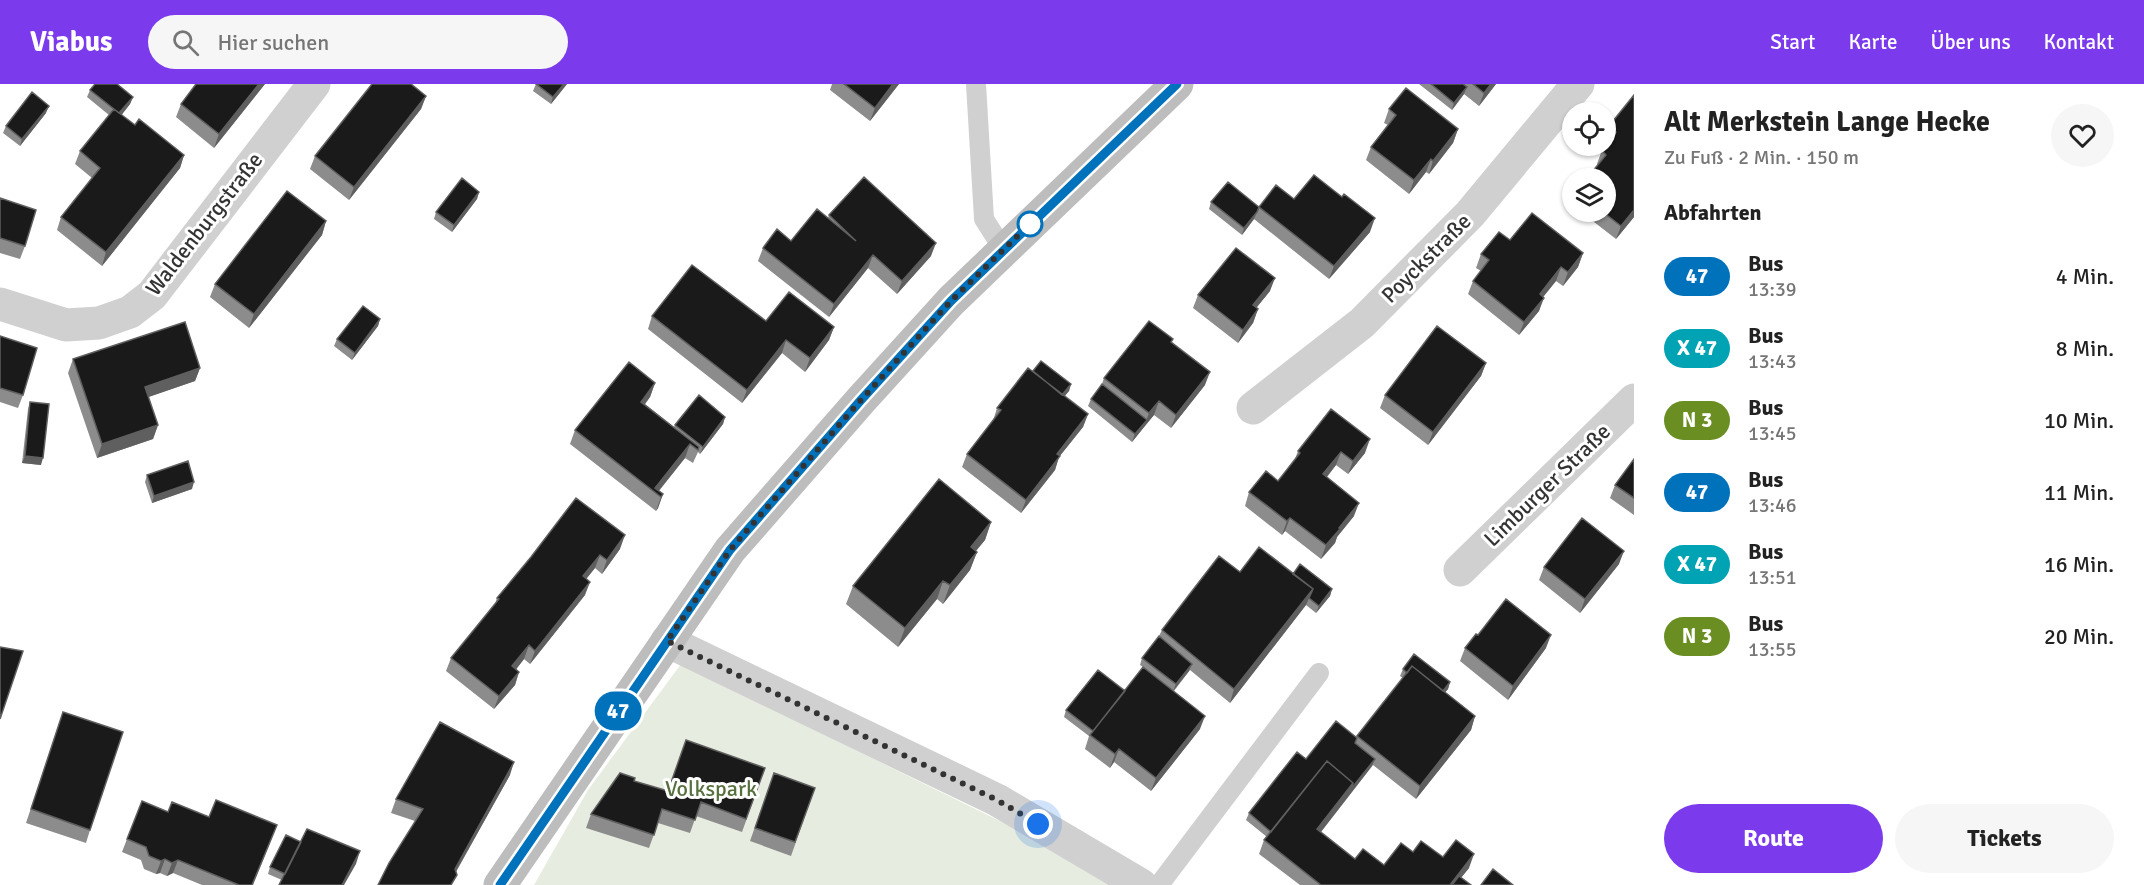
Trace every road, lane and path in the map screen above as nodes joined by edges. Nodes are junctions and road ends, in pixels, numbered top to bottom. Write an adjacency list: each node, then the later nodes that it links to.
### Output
1 (314, 84): 6 (street, Waldenburgstraße)
2 (976, 84): 5 (lane)
3 (1177, 84): 5 (main road)
4 (1578, 84): 8 (street, Poyckstraße)
5 (1003, 249): 10 (main road)
6 (0, 304)
7 (1634, 400): 9 (street, Limburger Straße)
8 (1253, 408)
9 (1460, 570)
10 (667, 641): 12 (main road); 13 (street)
11 (1318, 673): 14 (lane)
12 (500, 885)
13 (1141, 885)
14 (1159, 885)

